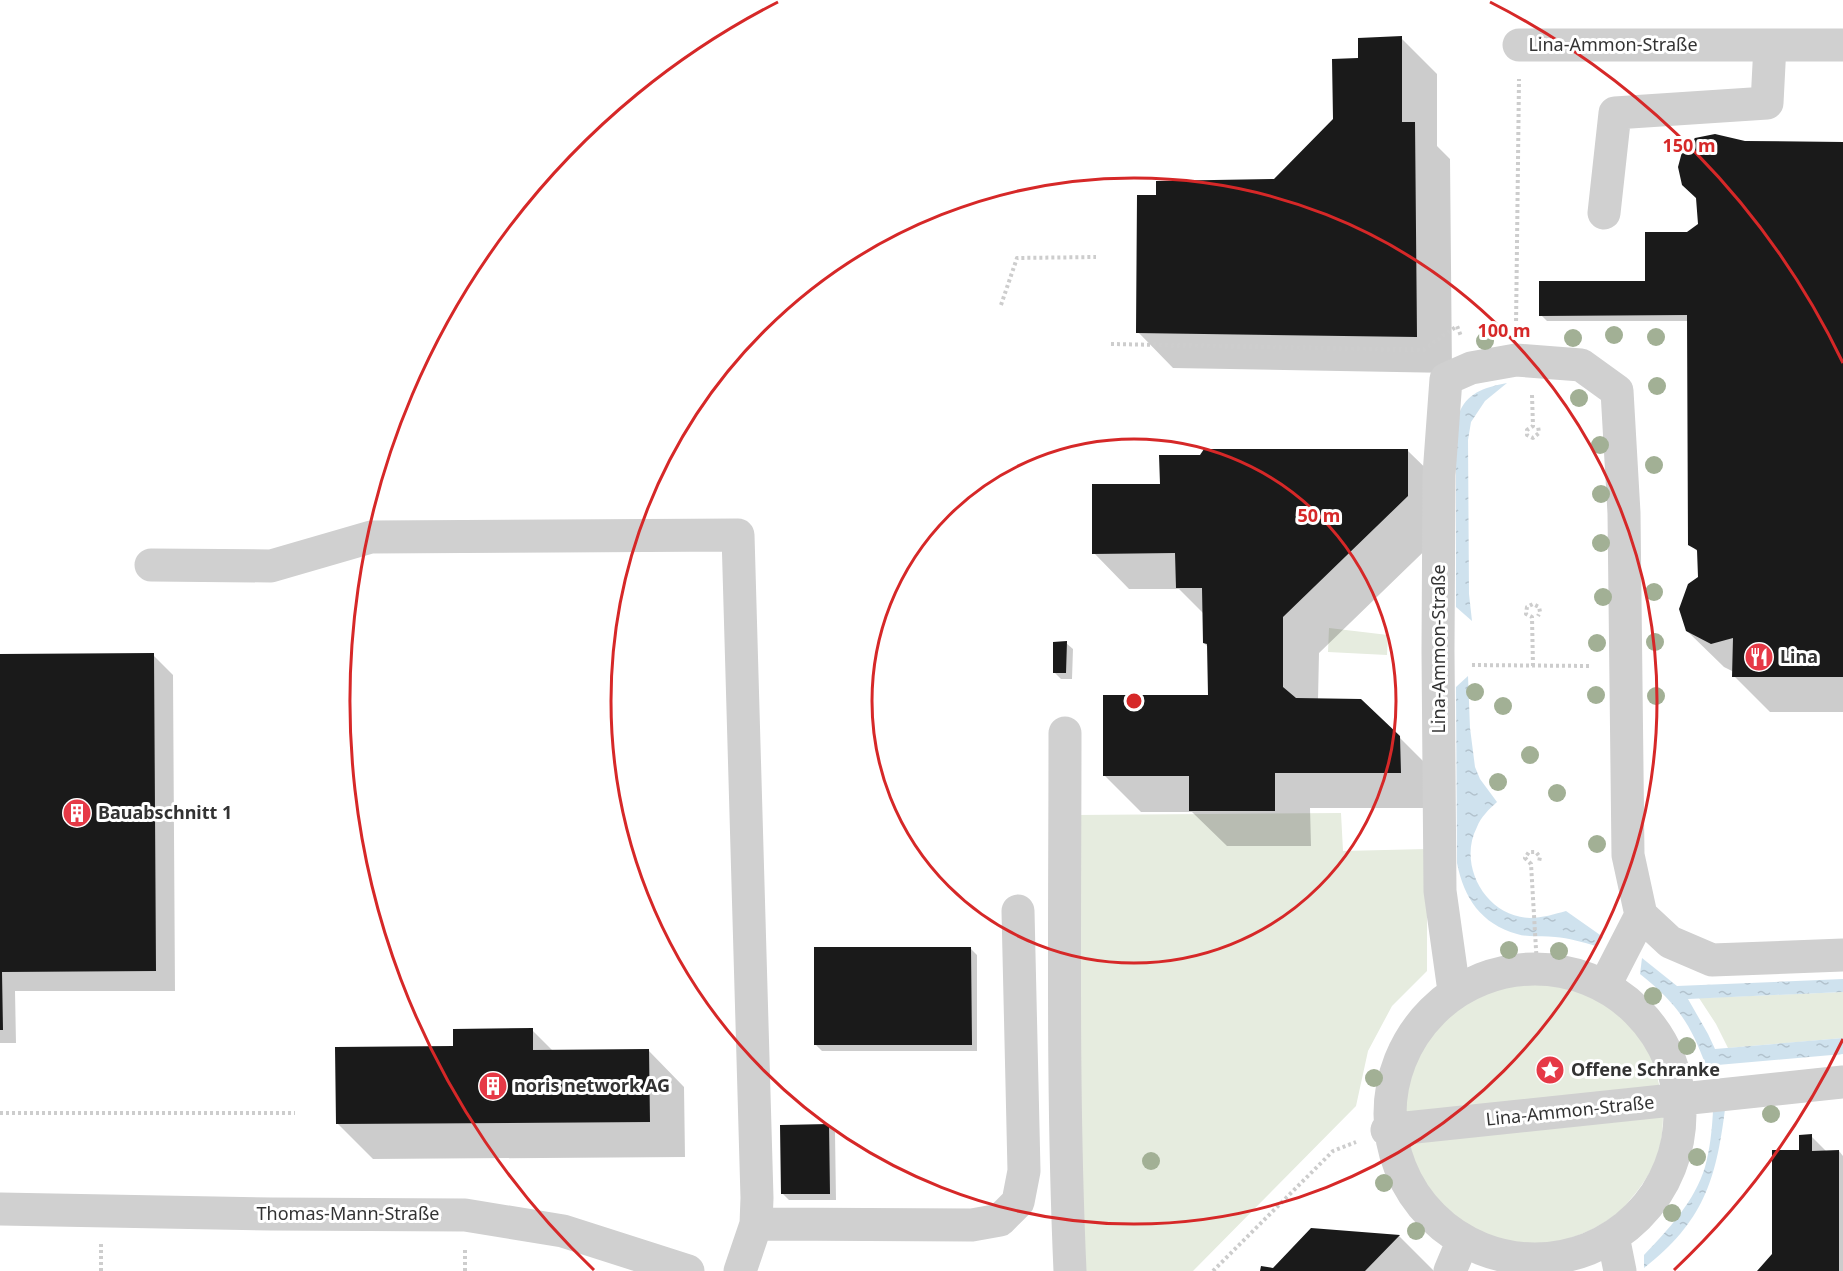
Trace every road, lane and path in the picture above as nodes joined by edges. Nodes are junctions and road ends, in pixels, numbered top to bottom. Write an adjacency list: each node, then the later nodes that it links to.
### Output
1 (1519, 45): 2 (street, Lina-Ammon-Straße); 8 (path, Lina-Ammon-Straße)
2 (1770, 45): 3 (street, Lina-Ammon-Straße); 4 (street)
3 (1843, 45)
4 (1604, 213)
5 (1096, 257): 6 (path)
6 (1001, 305)
7 (1111, 344): 9 (path)
8 (1516, 360): 9 (street, Lina-Ammon-Straße); 16 (street, Lina-Ammon-Straße)
9 (1472, 368): 14 (street, Lina-Ammon-Straße)
10 (1533, 426): 11 (path)
11 (1538, 426)
12 (151, 566): 31 (street)
13 (1538, 616): 15 (path)
14 (1438, 665): 15 (path); 24 (street, Lina-Ammon-Straße)
15 (1533, 666): 16 (path)
16 (1625, 666): 20 (street, Lina-Ammon-Straße)
17 (1065, 733): 37 (street)
18 (1539, 862): 22 (path)
19 (1018, 912): 31 (street)
20 (1641, 915): 21 (street); 23 (street)
21 (1843, 955)
22 (1537, 966): 23 (street, Lina-Ammon-Straße); 24 (street, Lina-Ammon-Straße)
23 (1605, 985): 26 (street, Lina-Ammon-Straße)
24 (1454, 991): 29 (street, Lina-Ammon-Straße)
25 (1843, 1082): 26 (street, Lina-Ammon-Straße)
26 (1681, 1100): 29 (street, Lina-Ammon-Straße); 32 (street, Lina-Ammon-Straße)
27 (0, 1113): 28 (path)
28 (295, 1113)
29 (1387, 1130): 33 (street, Lina-Ammon-Straße); 38 (path)
30 (0, 1209): 35 (street, Thomas-Mann-Straße)
31 (756, 1224): 36 (street)
32 (1613, 1236): 34 (street, Lina-Ammon-Straße); 39 (street)
33 (1456, 1258): 34 (street, Lina-Ammon-Straße)
34 (1534, 1265)
35 (688, 1271)
36 (741, 1271)
37 (1070, 1271)
38 (1213, 1271)
39 (1620, 1271)

